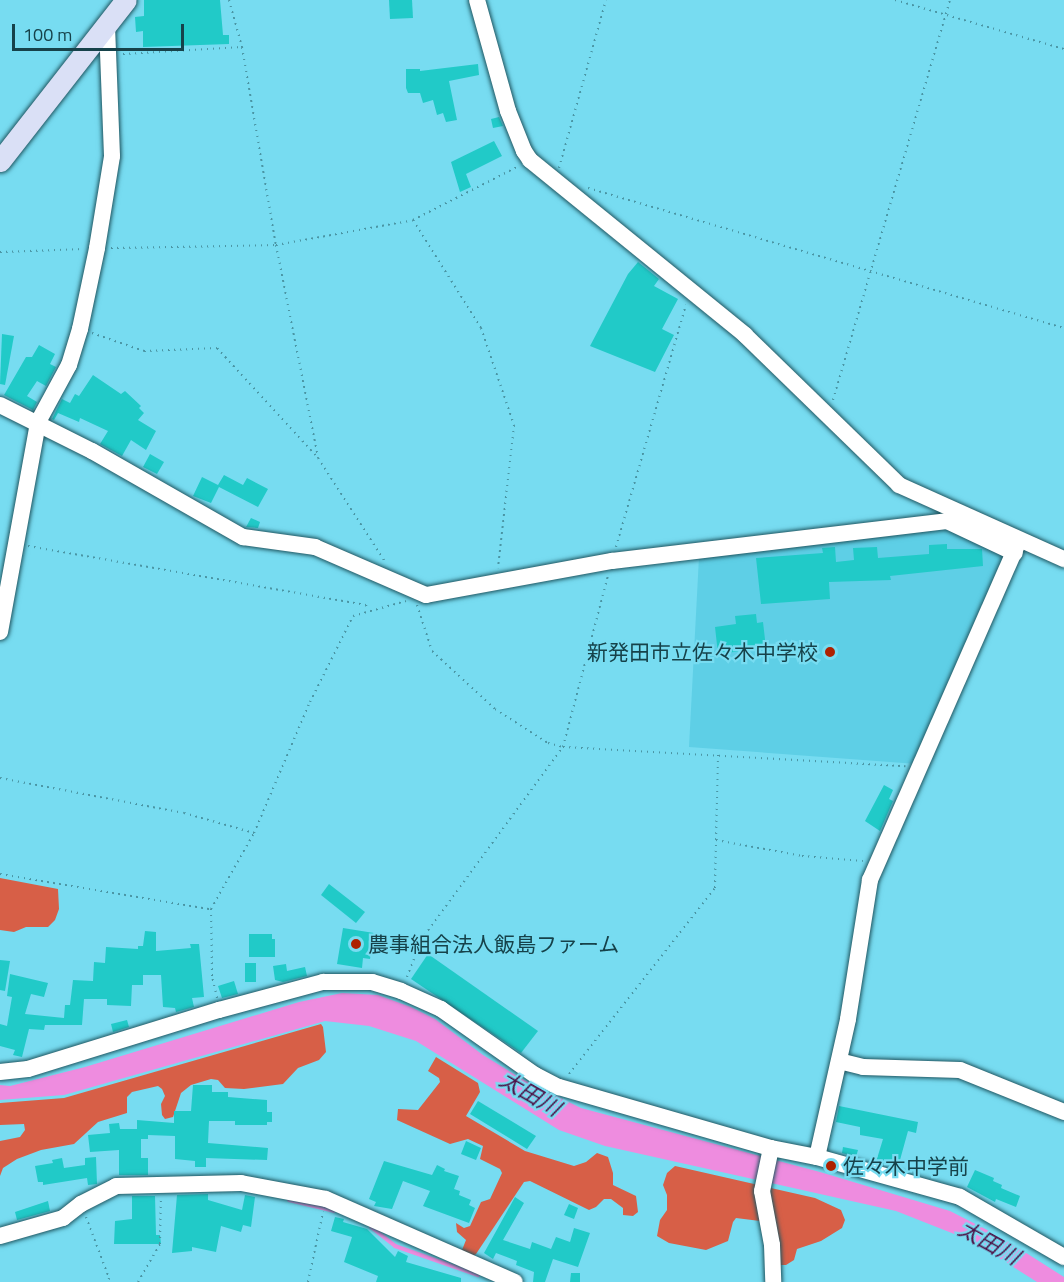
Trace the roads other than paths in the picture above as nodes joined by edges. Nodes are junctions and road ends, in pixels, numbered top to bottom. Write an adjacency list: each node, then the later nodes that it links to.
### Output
1 (126, 0): 3 (main road)
2 (477, 0): 7 (street)
3 (107, 24): 4 (main road); 6 (street)
4 (0, 160)
5 (0, 405): 6 (street)
6 (38, 422): 7 (street); 9 (street)
7 (1017, 546): 8 (street); 10 (street)
8 (1064, 559)
9 (0, 632)
10 (839, 1061): 12 (street); 14 (street)
11 (0, 1072): 13 (street)
12 (1064, 1112)
13 (770, 1151): 14 (street); 18 (street)
14 (817, 1157): 16 (street)
15 (0, 1236): 17 (street)
16 (1064, 1257)
17 (515, 1282)
18 (773, 1282)

